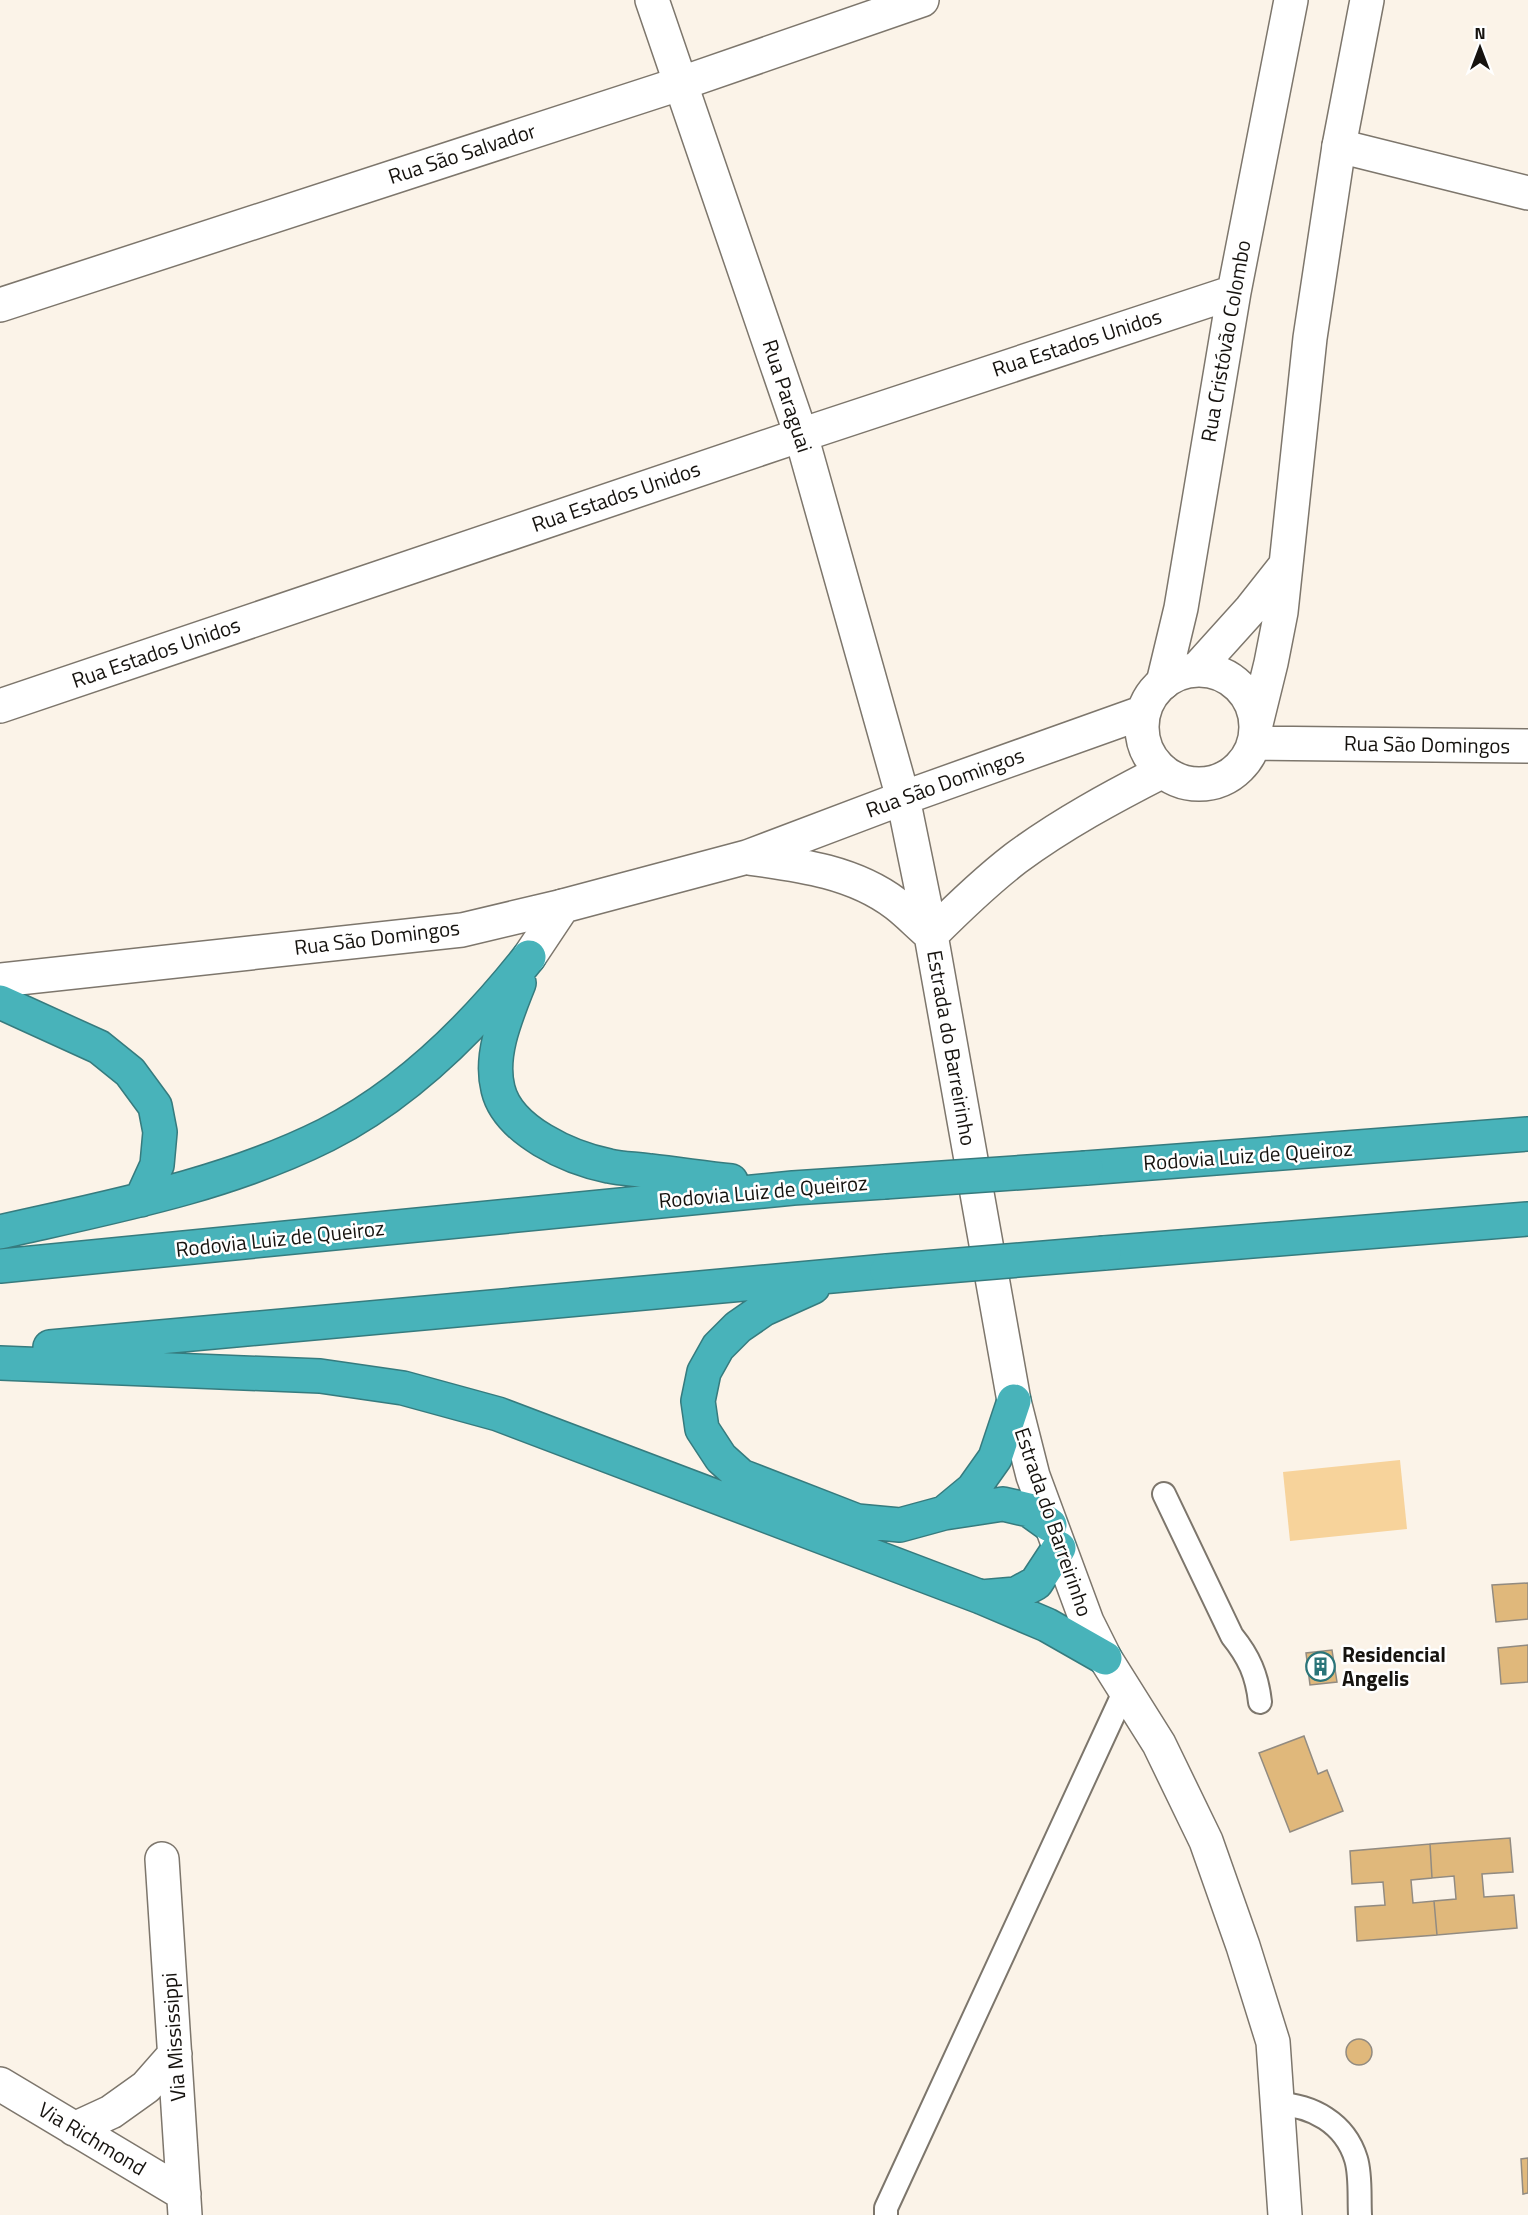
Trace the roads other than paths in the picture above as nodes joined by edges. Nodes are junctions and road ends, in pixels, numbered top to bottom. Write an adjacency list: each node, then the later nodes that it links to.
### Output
1 (652, 0): 5 (street, Rua Paraguai)
2 (922, 0): 5 (street, Rua São Salvador)
3 (1291, 0): 8 (street, Rua Cristóvão Colombo)
4 (1367, 0): 6 (street)
5 (679, 84): 9 (street, Rua São Salvador); 10 (street, Rua Paraguai)
6 (1339, 146): 7 (street); 11 (street)
7 (1528, 193)
8 (1234, 292): 10 (street, Rua Estados Unidos); 13 (street, Rua Cristóvão Colombo)
9 (0, 305)
10 (801, 435): 14 (street, Rua Estados Unidos); 19 (street, Rua Paraguai)
11 (1285, 566): 12 (street); 16 (street)
12 (1196, 670): 13 (street); 16 (street)
13 (1163, 683): 15 (street)
14 (0, 706)
15 (1144, 712): 18 (street); 19 (street, Rua São Domingos)
16 (1255, 734): 17 (street, Rua São Domingos); 18 (street)
17 (1528, 746)
18 (1163, 771): 22 (street)
19 (903, 798): 20 (street, Rua São Domingos); 22 (street, Estrada do Barreirinho)
20 (747, 857): 21 (street, Rua São Domingos); 22 (street, Rua São Domingos)
21 (563, 906): 23 (street); 24 (street, Rua São Domingos)
22 (931, 935): 35 (street, Estrada do Barreirinho)
23 (529, 957): 27 (highway); 28 (highway)
24 (0, 980)
25 (0, 1002): 28 (highway)
26 (1528, 1134): 27 (highway, Rodovia Luiz de Queiroz, bridge)
27 (792, 1188): 31 (highway, Rodovia Luiz de Queiroz)
28 (141, 1200): 30 (highway)
29 (1528, 1219): 32 (highway, bridge)
30 (0, 1232)
31 (0, 1266)
32 (836, 1276): 33 (highway); 37 (highway)
33 (0, 1352)
34 (0, 1363): 39 (highway)
35 (1014, 1401): 37 (highway); 38 (street, Estrada do Barreirinho)
36 (1164, 1494): 42 (lane)
37 (944, 1513): 38 (highway)
38 (1054, 1537): 39 (highway); 40 (street, Estrada do Barreirinho)
39 (981, 1597): 40 (highway)
40 (1105, 1658): 41 (street, Estrada do Barreirinho)
41 (1125, 1690): 46 (street, Estrada do Barreirinho); 49 (lane)
42 (1260, 1701)
43 (162, 1859): 44 (street, Via Mississippi)
44 (175, 2054): 47 (street); 48 (street, Via Mississippi)
45 (0, 2084): 47 (street, Via Richmond)
46 (1277, 2104): 50 (street, Estrada do Barreirinho); 51 (lane)
47 (74, 2128): 48 (street, Via Richmond)
48 (184, 2205)
49 (885, 2215)
50 (1285, 2215)
51 (1360, 2215)

